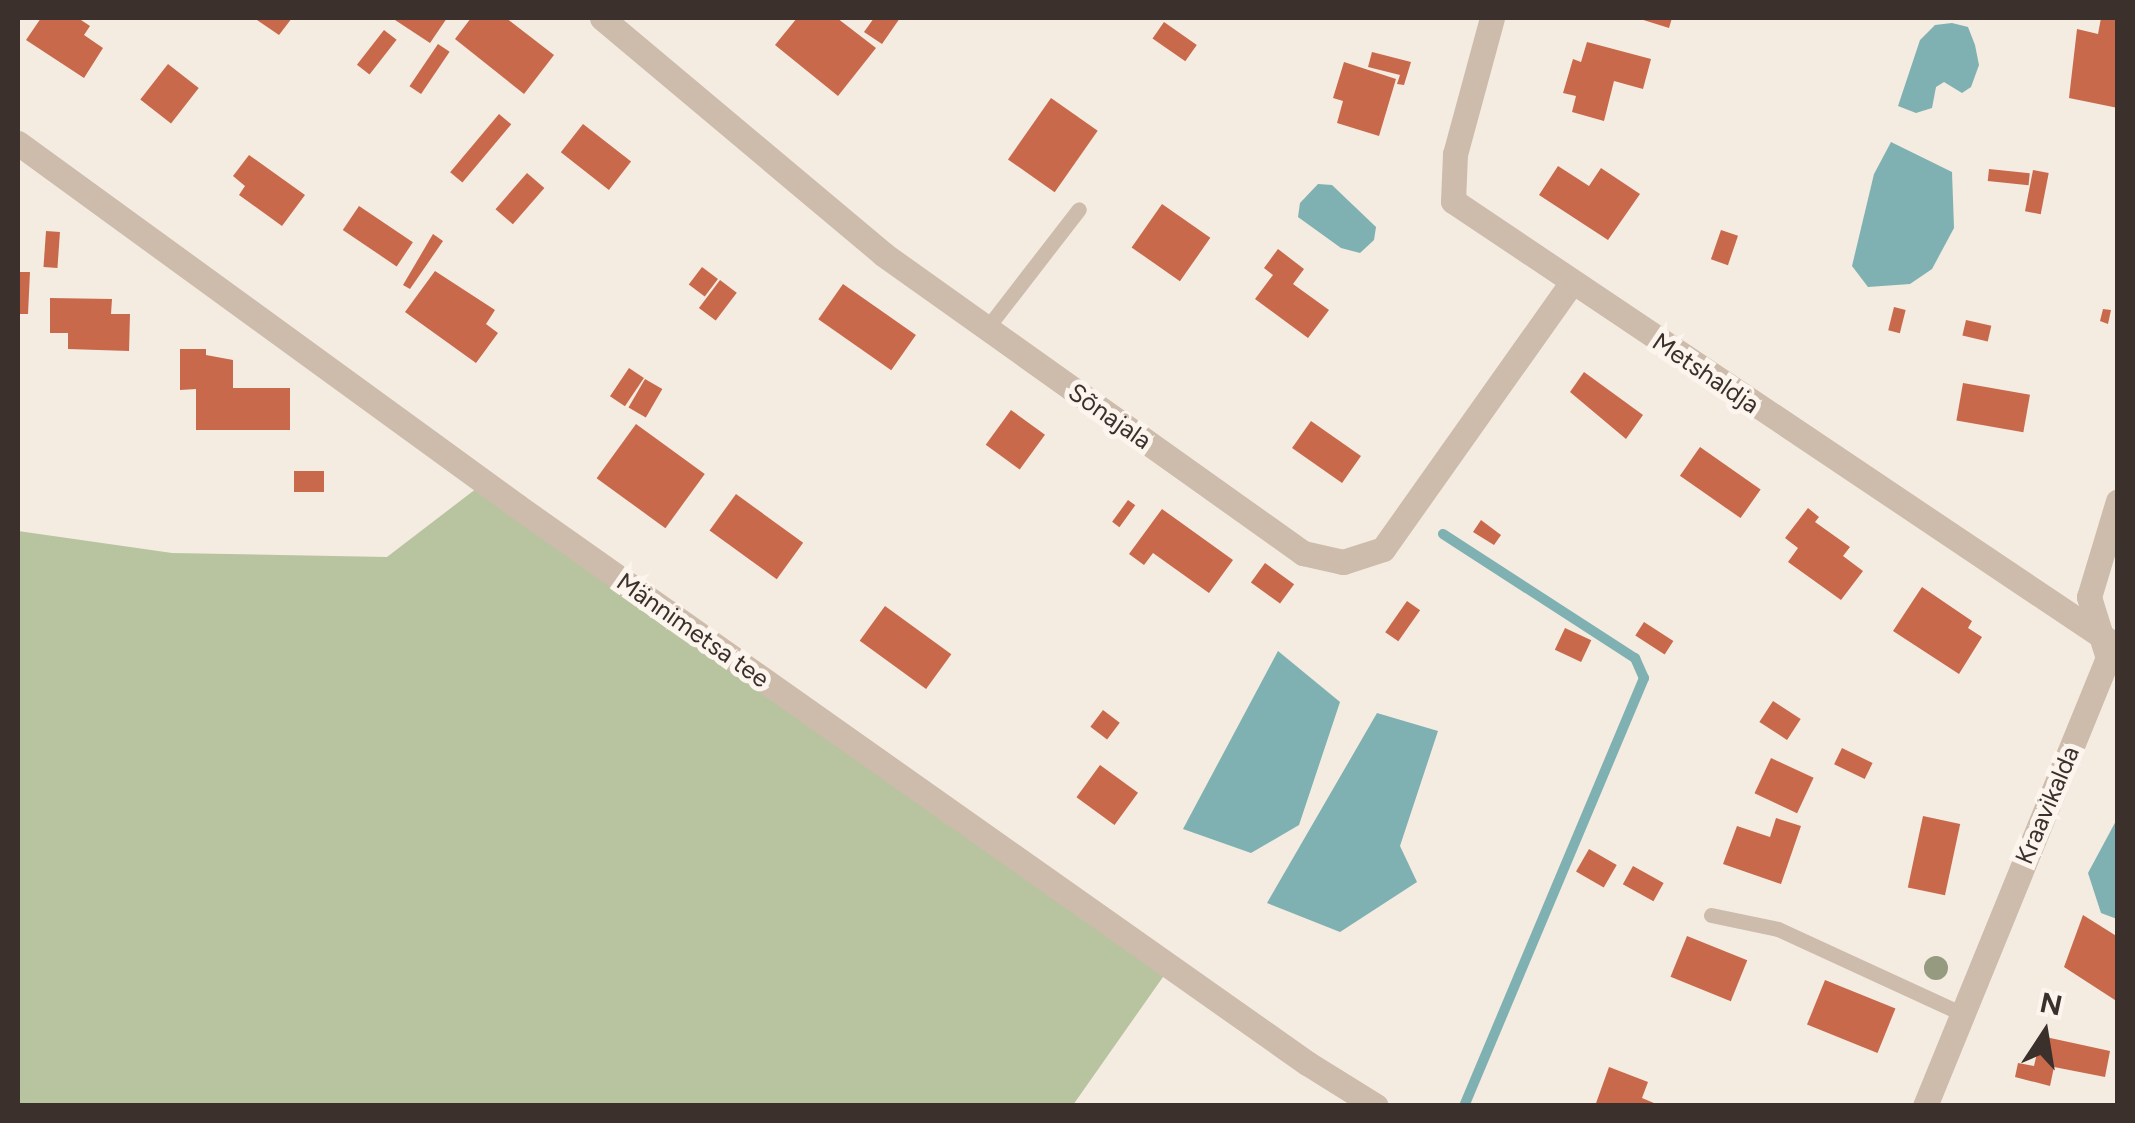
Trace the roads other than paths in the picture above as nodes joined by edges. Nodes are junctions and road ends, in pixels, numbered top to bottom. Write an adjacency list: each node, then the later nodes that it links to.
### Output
1 (602, 18): 6 (street, Sõnajala)
2 (1492, 18): 5 (street, Metshaldja)
3 (18, 143): 11 (street, Männimetsa tee)
4 (1079, 208): 6 (lane)
5 (1570, 283): 6 (street, Sõnajala); 8 (street, Metshaldja)
6 (987, 328)
7 (2118, 501): 8 (street, Kraavikalda)
8 (2109, 641): 10 (street, Kraavikalda)
9 (1711, 915): 10 (lane)
10 (1961, 1013): 12 (street, Kraavikalda)
11 (1376, 1106)
12 (1924, 1106)

